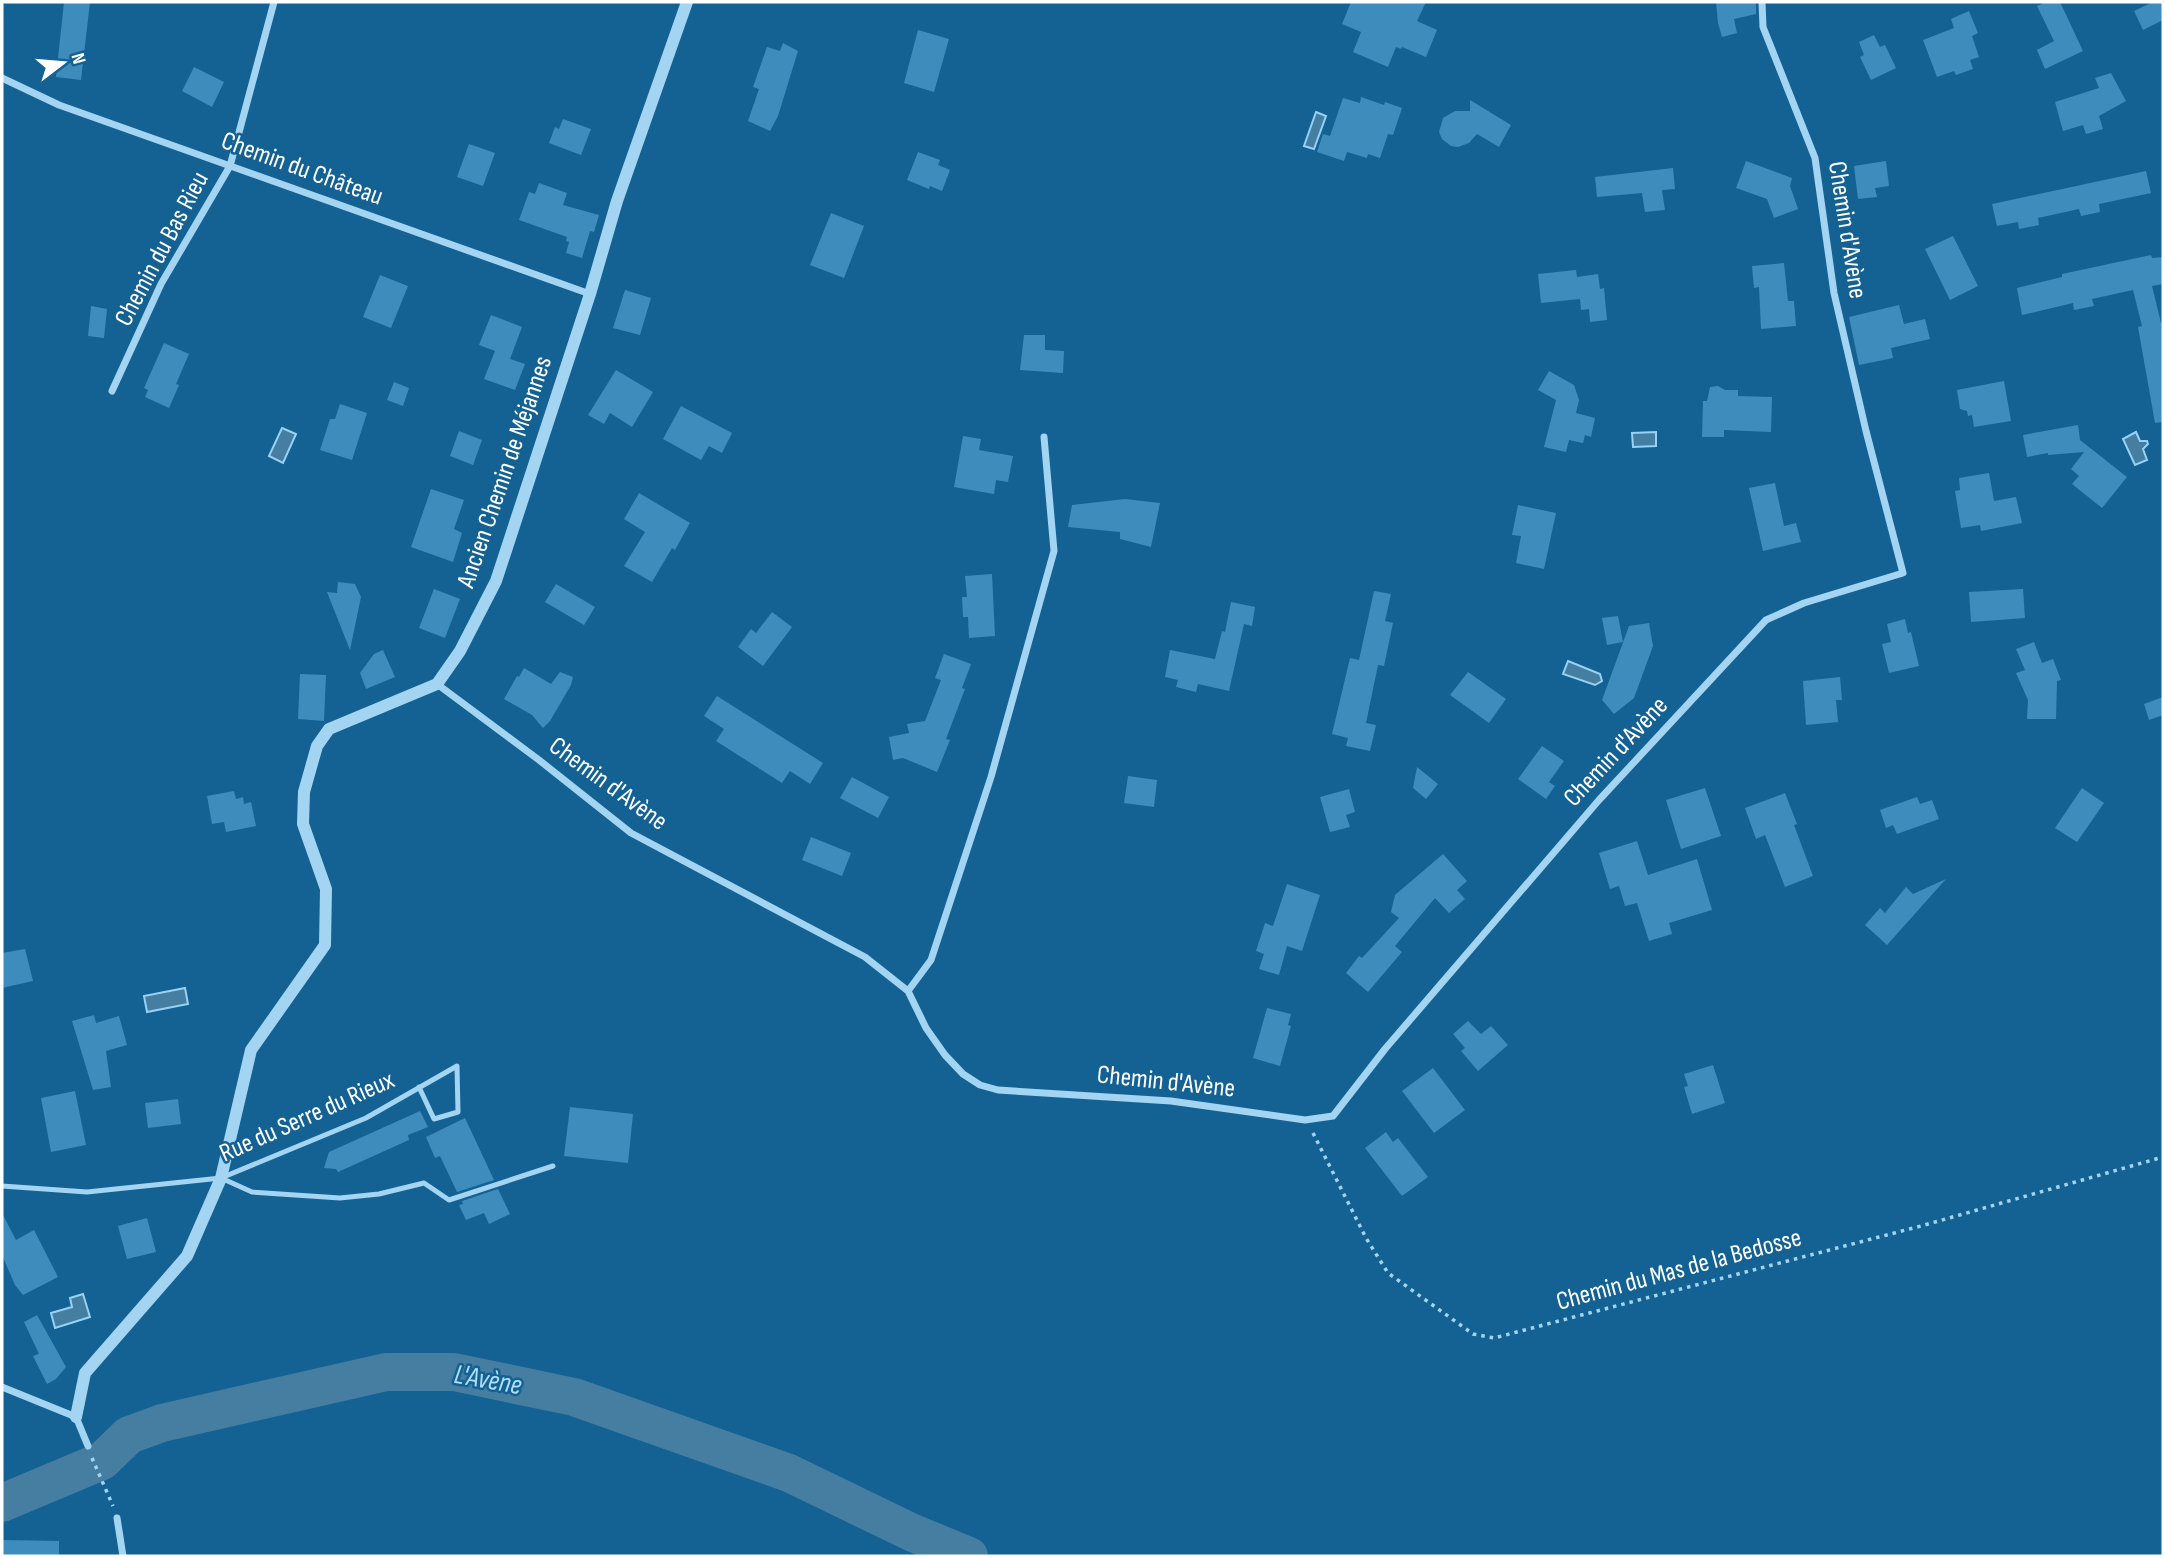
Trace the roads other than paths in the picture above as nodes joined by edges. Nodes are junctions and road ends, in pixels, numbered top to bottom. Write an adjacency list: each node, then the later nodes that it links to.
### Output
1 (275, 2): 5 (street, Chemin du Bas Rieu)
2 (687, 2): 6 (street, Ancien Chemin de Méjannes)
3 (1762, 2): 10 (street, Chemin d'Avène)
4 (2, 78): 5 (street, Chemin du Château)
5 (230, 166): 6 (street, Chemin du Château); 7 (street, Chemin du Bas Rieu)
6 (590, 294): 9 (street, Ancien Chemin de Méjannes)
7 (112, 391)
8 (1044, 438): 10 (street)
9 (437, 684): 10 (street, Chemin d'Avène); 13 (street)
10 (908, 991)
11 (419, 1087): 11 (lane, Rue du Serre du Rieux); 13 (lane, Rue du Serre du Rieux)
12 (553, 1166): 13 (lane)
13 (220, 1178): 14 (lane, Rue du Serre du Rieux); 16 (street)
14 (2, 1186)
15 (2, 1387): 16 (street)
16 (76, 1418): 17 (street)
17 (88, 1446)
18 (117, 1518): 19 (street)
19 (123, 1556)

